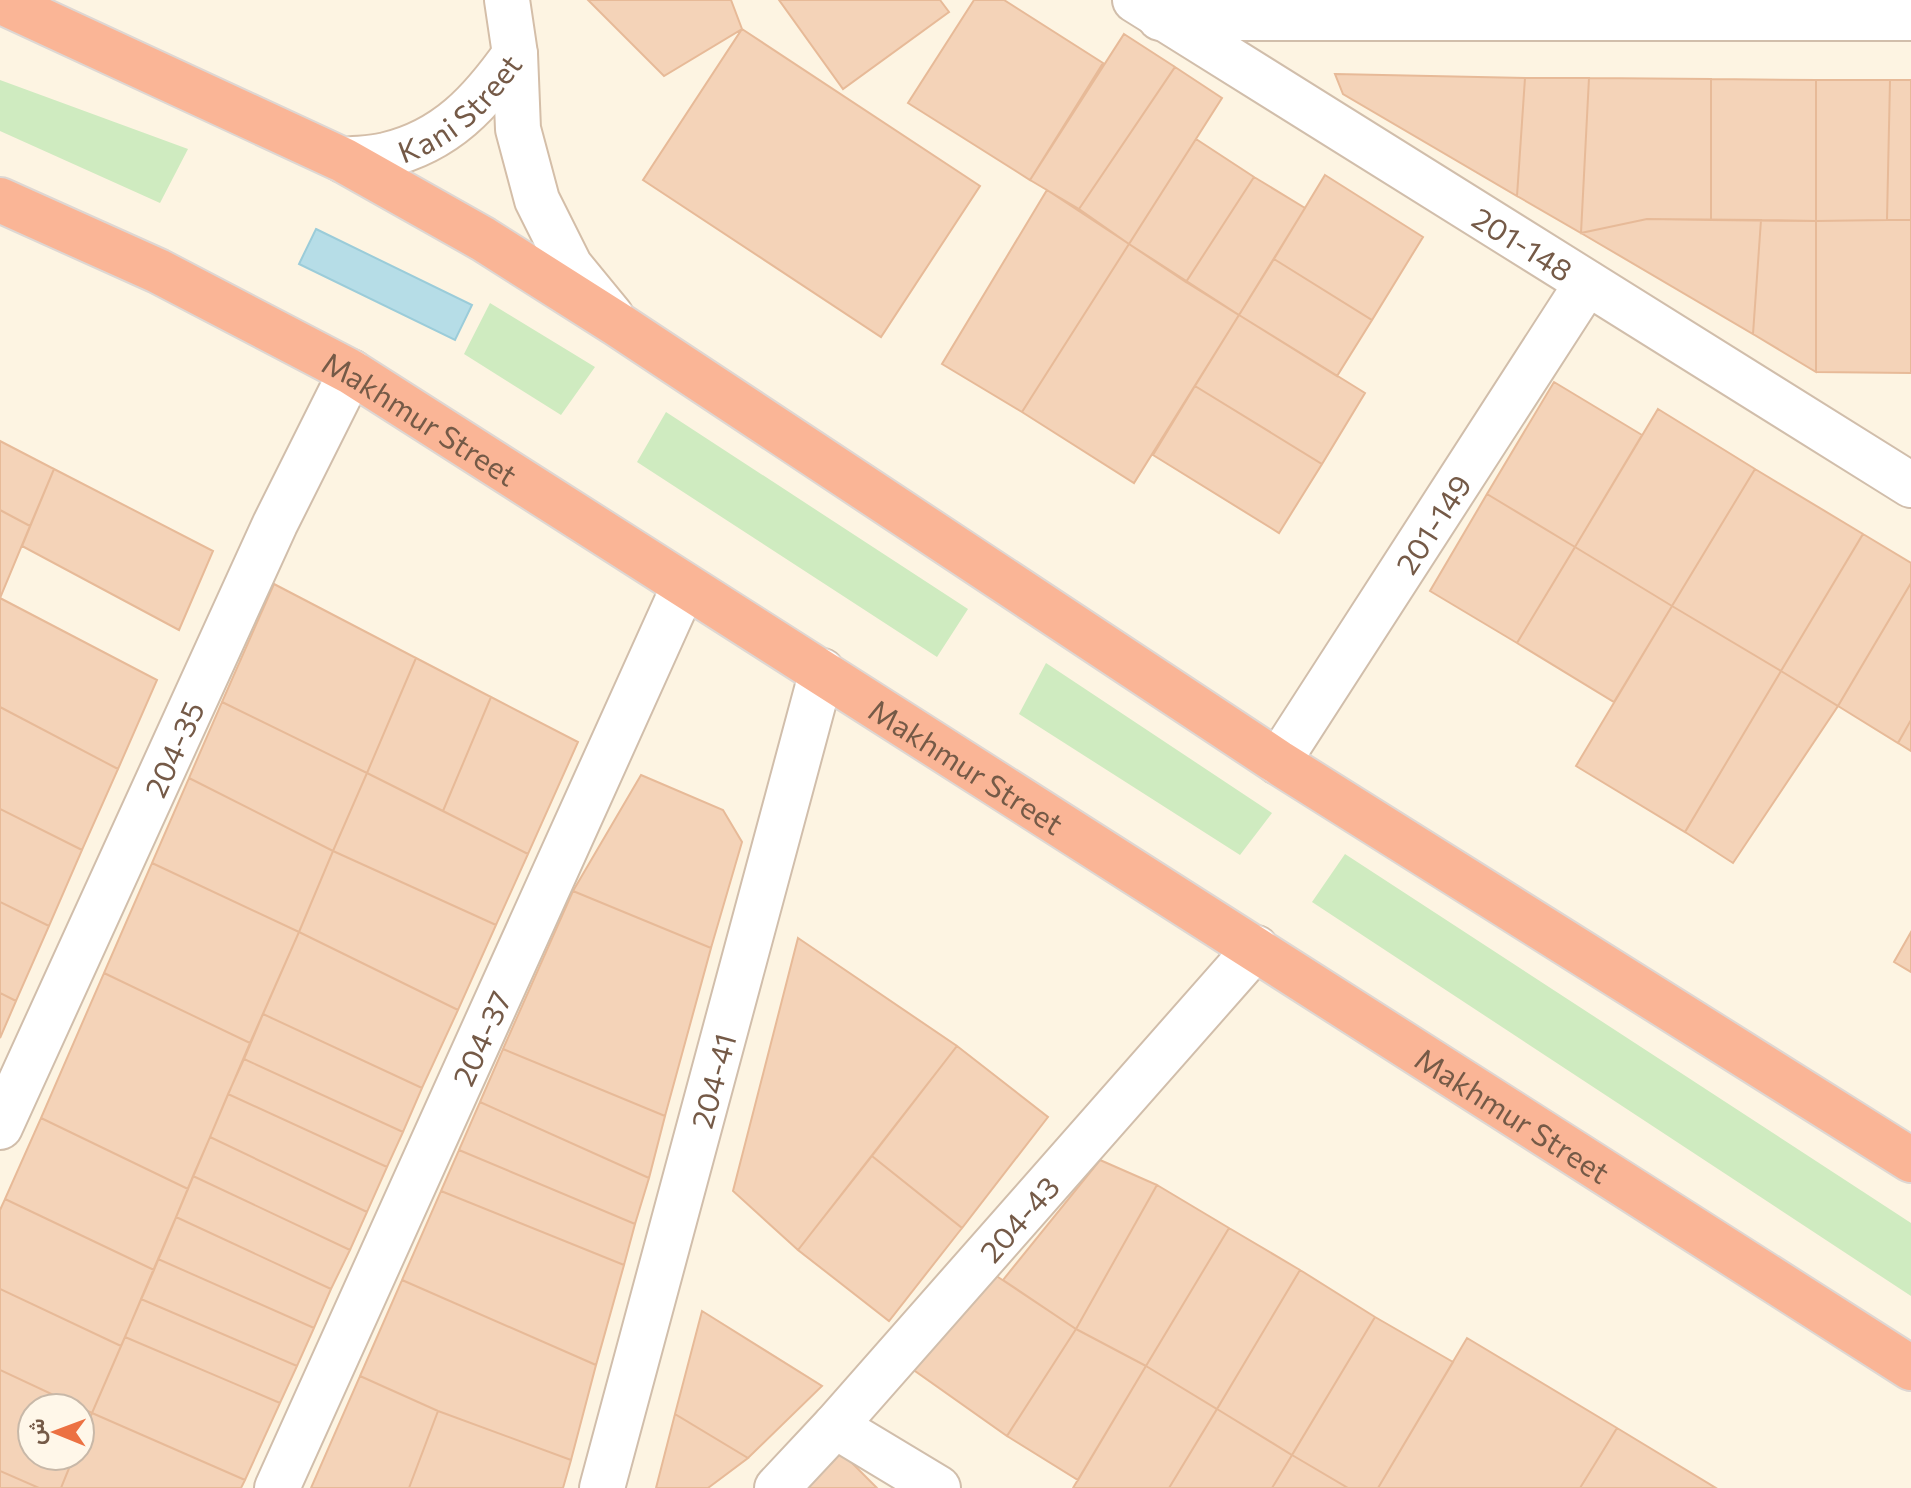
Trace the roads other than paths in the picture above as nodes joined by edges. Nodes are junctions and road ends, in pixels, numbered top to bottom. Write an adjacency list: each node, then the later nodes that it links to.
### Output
1 (507, 0): 5 (street, Kani Street)
2 (0, 1): 6 (highway)
3 (1148, 9): 4 (street); 8 (street, 201-148)
4 (1911, 18)
5 (515, 54): 6 (street, Kani Street); 9 (street)
6 (343, 160): 9 (highway)
7 (0, 200): 10 (highway, Makhmur Street)
8 (1587, 283): 11 (street, 201-148); 14 (street, 201-149)
9 (617, 324): 14 (highway)
10 (351, 372): 12 (highway, Makhmur Street); 16 (street, 204-35)
11 (1900, 471)
12 (684, 586): 13 (highway, Makhmur Street); 20 (street, 204-37)
13 (822, 671): 15 (highway, Makhmur Street); 21 (street, 204-41)
14 (1278, 762): 17 (highway)
15 (1256, 948): 18 (highway, Makhmur Street); 19 (street, 204-43)
16 (0, 1127)
17 (1911, 1160)
18 (1911, 1368)
19 (835, 1426): 22 (street, 204-43); 23 (street)
20 (277, 1488)
21 (602, 1488)
22 (777, 1488)
23 (938, 1488)

